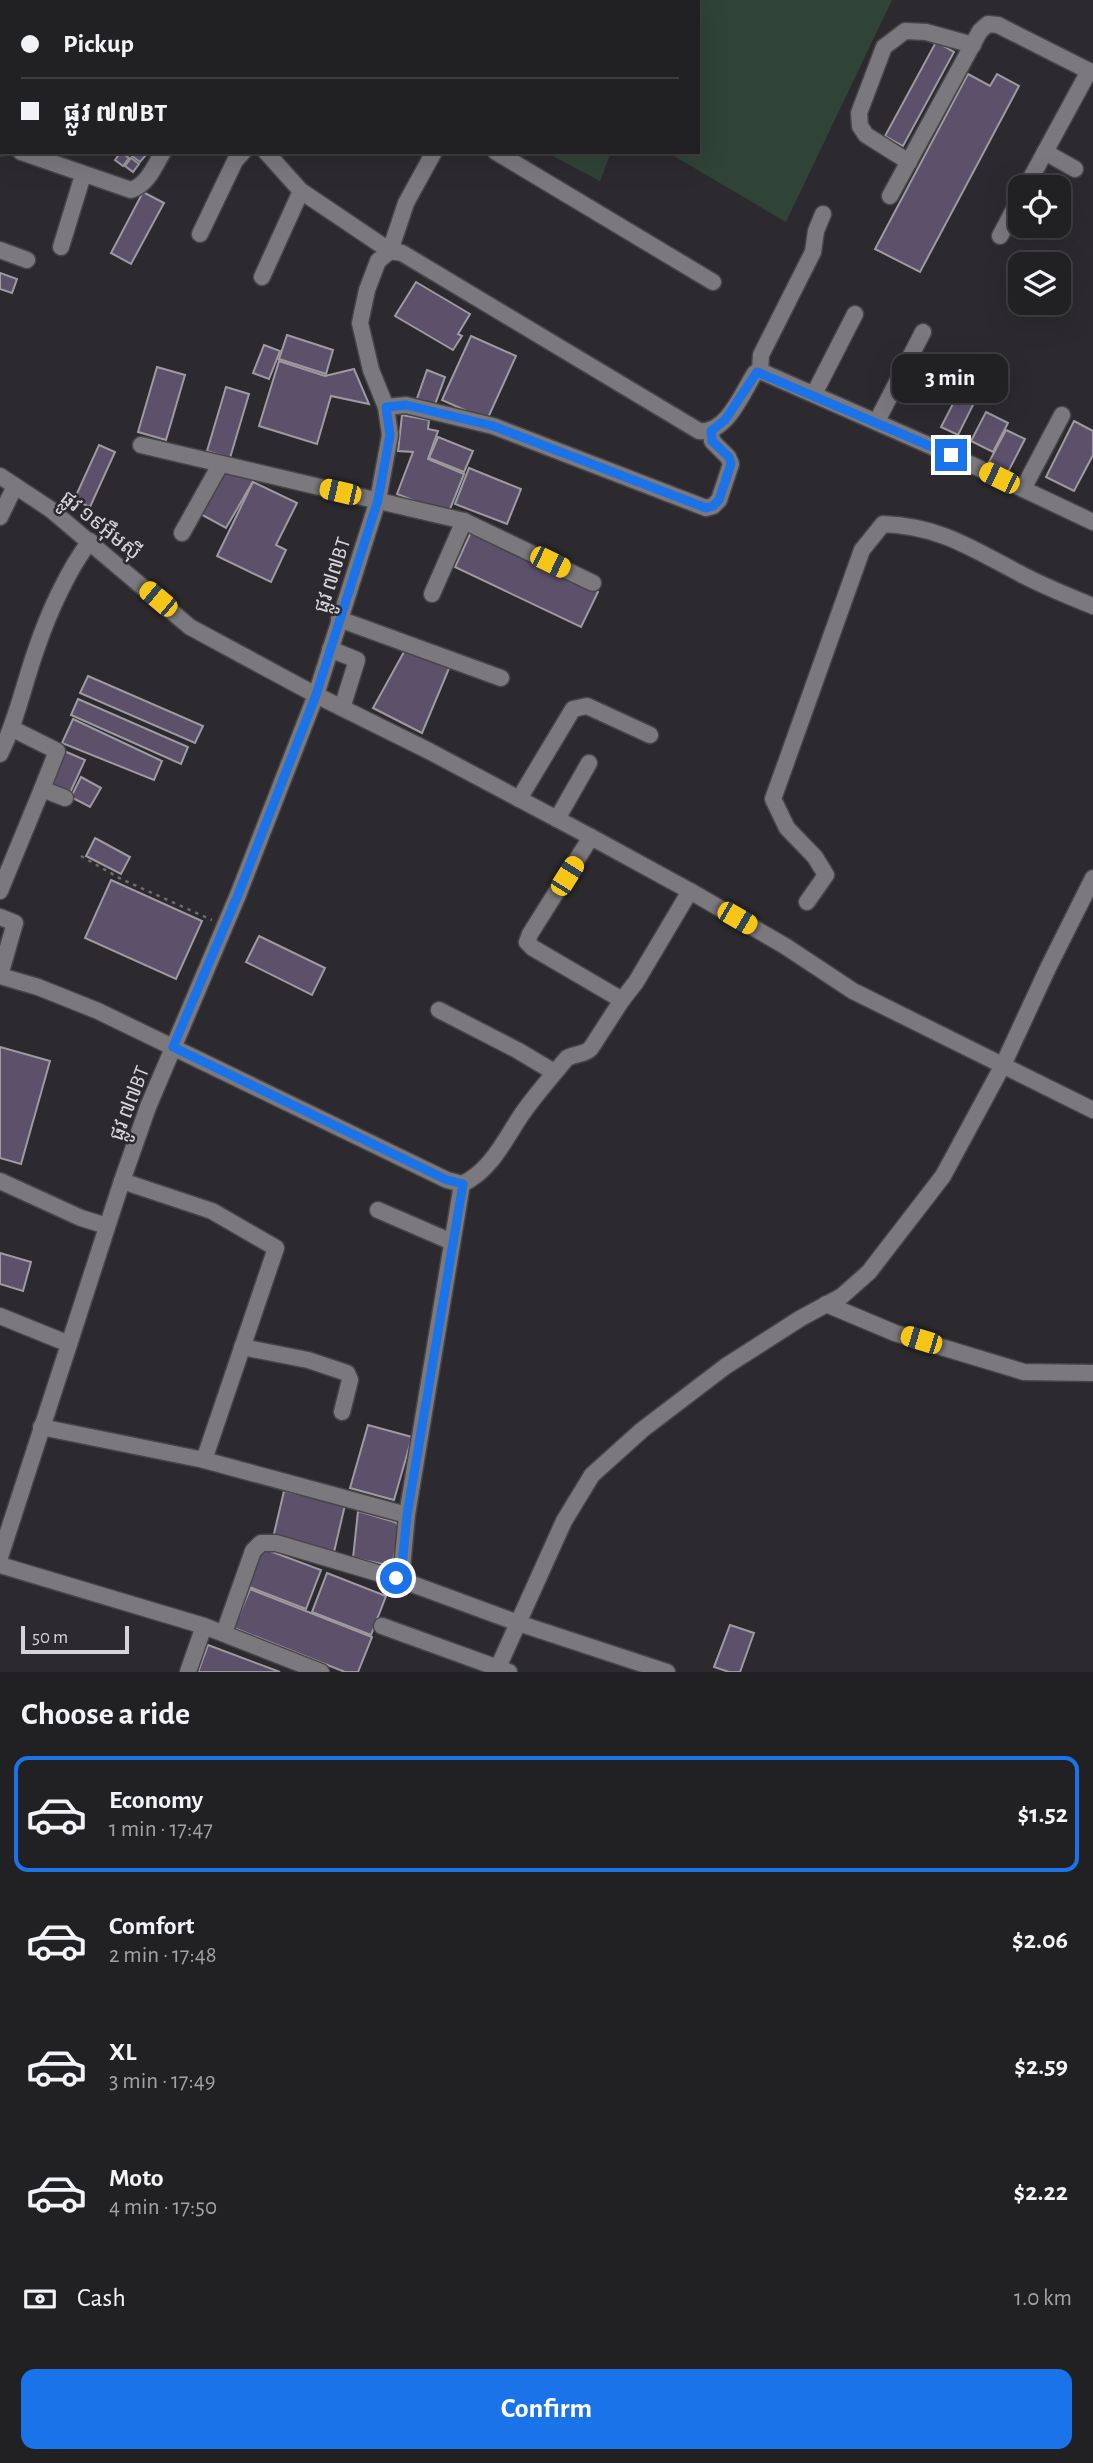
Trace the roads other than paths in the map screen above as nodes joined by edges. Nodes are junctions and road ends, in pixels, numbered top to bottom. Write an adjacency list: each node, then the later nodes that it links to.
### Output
1 (973, 45): 2 (street); 10 (street); 10 (street)
2 (1091, 72): 3 (street)
3 (1045, 152): 11 (street); 13 (street)
4 (25, 154): 12 (street)
5 (162, 154): 12 (street)
6 (241, 154): 18 (street)
7 (268, 154): 14 (street)
8 (433, 154): 22 (street, ផ្លូវ ៧៧BT)
9 (499, 154): 25 (street)
10 (909, 162): 15 (street)
11 (1076, 169)
12 (83, 175): 20 (street)
13 (1033, 175)
14 (301, 191): 22 (street); 24 (street)
15 (890, 196)
16 (823, 214): 28 (street)
17 (1008, 221): 19 (street)
18 (200, 234)
19 (1000, 236)
20 (61, 247)
21 (0, 250): 23 (street)
22 (390, 251): 30 (street, ផ្លូវ ៧៧BT); 33 (street)
23 (27, 260)
24 (262, 277)
25 (713, 282)
26 (855, 314): 29 (street)
27 (923, 332): 32 (street)
28 (760, 371): 29 (street); 33 (street)
29 (814, 394): 32 (street)
30 (386, 407): 33 (street); 39 (street, ផ្លូវ ៧៧BT)
31 (1062, 415): 38 (street)
32 (877, 421): 38 (street)
33 (711, 431)
34 (141, 445): 35 (street)
35 (220, 465): 39 (street); 43 (street)
36 (0, 476): 37 (street, ផ្លូវ ១៩អ៊ឹមស៊ី)
37 (15, 486): 40 (street); 44 (street, ផ្លូវ ១៩អ៊ឹមស៊ី)
38 (1023, 489): 42 (street)
39 (378, 500): 41 (street); 48 (street, ផ្លូវ ៧៧BT)
40 (0, 517)
41 (464, 521): 45 (street); 46 (street)
42 (1093, 522)
43 (182, 533)
44 (90, 541): 51 (street, ផ្លូវ ១៩អ៊ឹមស៊ី); 53 (street)
45 (593, 583)
46 (432, 594)
47 (1093, 606): 66 (street)
48 (340, 619): 49 (street, ផ្លូវ ៧៧BT); 50 (street)
49 (330, 649): 51 (street, ផ្លូវ ៧៧BT); 52 (street)
50 (501, 678)
51 (316, 695): 52 (street, ផ្លូវ ១៩អ៊ឹមស៊ី); 71 (street, ផ្លូវ ៧៧BT)
52 (342, 708): 59 (street, ផ្លូវ ១៩អ៊ឹមស៊ី)
53 (13, 729): 55 (street); 57 (street)
54 (650, 735): 59 (street)
55 (0, 754)
56 (589, 763): 60 (street)
57 (42, 789): 58 (street); 62 (street)
58 (65, 798)
59 (519, 799): 60 (street, ផ្លូវ ១៩អ៊ឹមស៊ី)
60 (557, 819): 61 (street, ផ្លូវ ១៩អ៊ឹមស៊ី)
61 (591, 837): 65 (street, ផ្លូវ ១៩អ៊ឹមស៊ី); 69 (street)
62 (5, 866): 64 (street)
63 (1093, 878): 72 (street)
64 (0, 891)
65 (690, 891): 69 (street); 72 (street, ផ្លូវ ១៩អ៊ឹមស៊ី)
66 (807, 902)
67 (0, 917): 68 (street)
68 (0, 975): 71 (street)
69 (621, 1000): 73 (street)
70 (439, 1010): 73 (street)
71 (173, 1047): 76 (street, ផ្លូវ ៧៧BT); 77 (street)
72 (1003, 1065): 74 (street, ផ្លូវ ១៩អ៊ឹមស៊ី); 81 (street)
73 (554, 1072): 77 (street)
74 (1093, 1110)
75 (0, 1181): 79 (street)
76 (122, 1181): 79 (street, ផ្លូវ ៧៧BT); 84 (street)
77 (463, 1184): 80 (street)
78 (378, 1210): 80 (street)
79 (107, 1226): 83 (street, ផ្លូវ ៧៧BT)
80 (452, 1242): 89 (street)
81 (827, 1304): 85 (street); 93 (street)
82 (0, 1316): 83 (street)
83 (69, 1344): 87 (street, ផ្លូវ ៧៧BT)
84 (242, 1347): 86 (street); 88 (street)
85 (1093, 1373)
86 (342, 1412)
87 (41, 1427): 88 (street); 90 (street, ផ្លូវ ៧៧BT)
88 (204, 1460): 89 (street)
89 (407, 1515): 92 (street)
90 (0, 1557)
91 (0, 1565): 94 (street)
92 (401, 1577): 93 (street); 96 (street)
93 (518, 1623): 97 (street); 100 (street)
94 (204, 1626): 96 (street); 98 (street)
95 (382, 1626): 97 (street)
96 (224, 1633): 99 (street)
97 (501, 1671)
98 (188, 1672)
99 (321, 1672)
100 (667, 1672)

